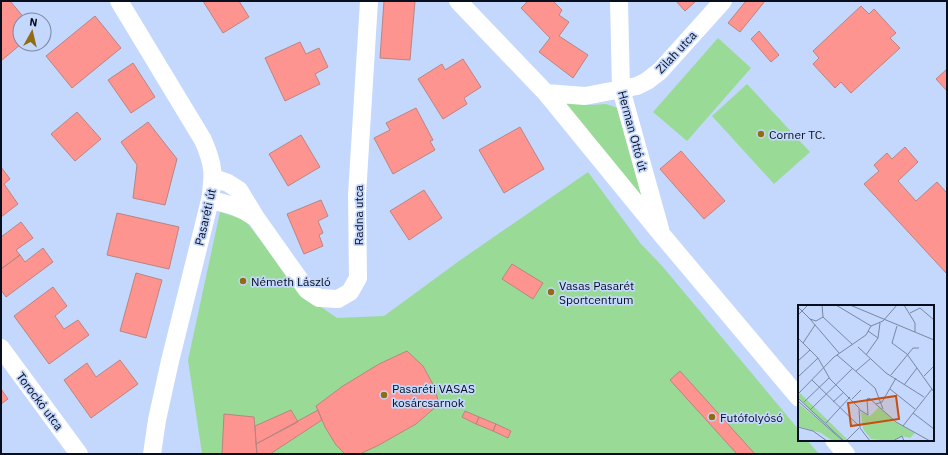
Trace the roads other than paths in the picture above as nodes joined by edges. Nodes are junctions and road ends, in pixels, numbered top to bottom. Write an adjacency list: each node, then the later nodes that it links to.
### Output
1 (119, 1): 8 (street, Pasaréti út)
2 (369, 1): 10 (street, Radna utca)
3 (458, 1): 7 (street)
4 (619, 1): 6 (street, Herman Ottó út)
5 (723, 1): 6 (street, Zilah utca)
6 (621, 89): 7 (street); 11 (street, Herman Ottó út)
7 (546, 92): 11 (street, Herman Ottó út)
8 (214, 178): 9 (street, Pasaréti út); 10 (street, Radna utca)
9 (210, 200): 10 (street, Radna utca); 16 (street, Pasaréti út)
10 (256, 218)
11 (662, 235): 13 (street, Herman Ottó út)
12 (1, 348): 15 (street, Torockó utca)
13 (798, 397)
14 (835, 441): 17 (street)
15 (79, 454)
16 (152, 454)
17 (846, 454)

